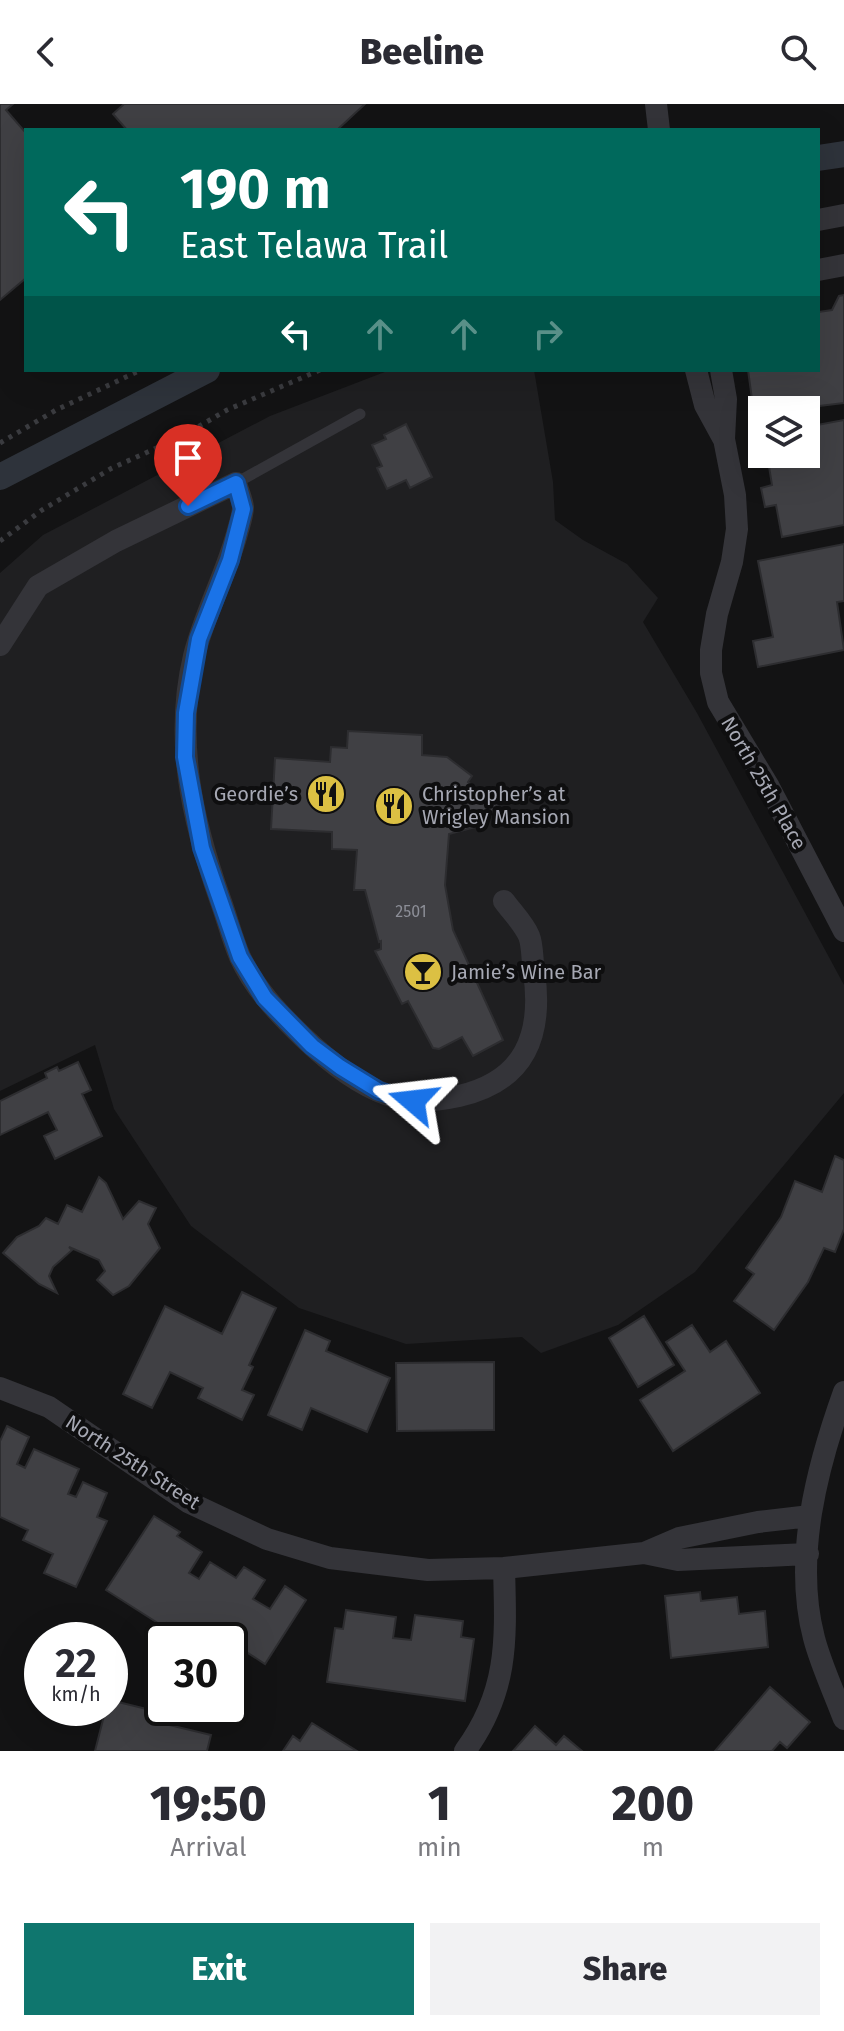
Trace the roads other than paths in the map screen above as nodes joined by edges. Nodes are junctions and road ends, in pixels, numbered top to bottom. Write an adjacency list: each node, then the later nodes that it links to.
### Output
1 (656, 104): 2 (street)
2 (659, 128)
3 (844, 215): 4 (street)
4 (820, 220)
5 (844, 265): 6 (street)
6 (820, 270)
7 (697, 372): 10 (street, North 25th Place)
8 (721, 372): 10 (street, North 25th Place)
9 (360, 414): 11 (lane)
10 (724, 439): 14 (street, North 25th Place)
11 (236, 483): 12 (street); 13 (street)
12 (0, 645)
13 (504, 901)
14 (844, 931)
15 (0, 1388): 20 (street, North 25th Street)
16 (844, 1392): 17 (street)
17 (810, 1516): 18 (street, North 25th Street); 19 (street)
18 (644, 1553): 19 (street, North 25th Street); 20 (street, North 25th Street)
19 (808, 1554): 21 (street)
20 (504, 1568): 22 (street)
21 (844, 1719)
22 (465, 1751)

